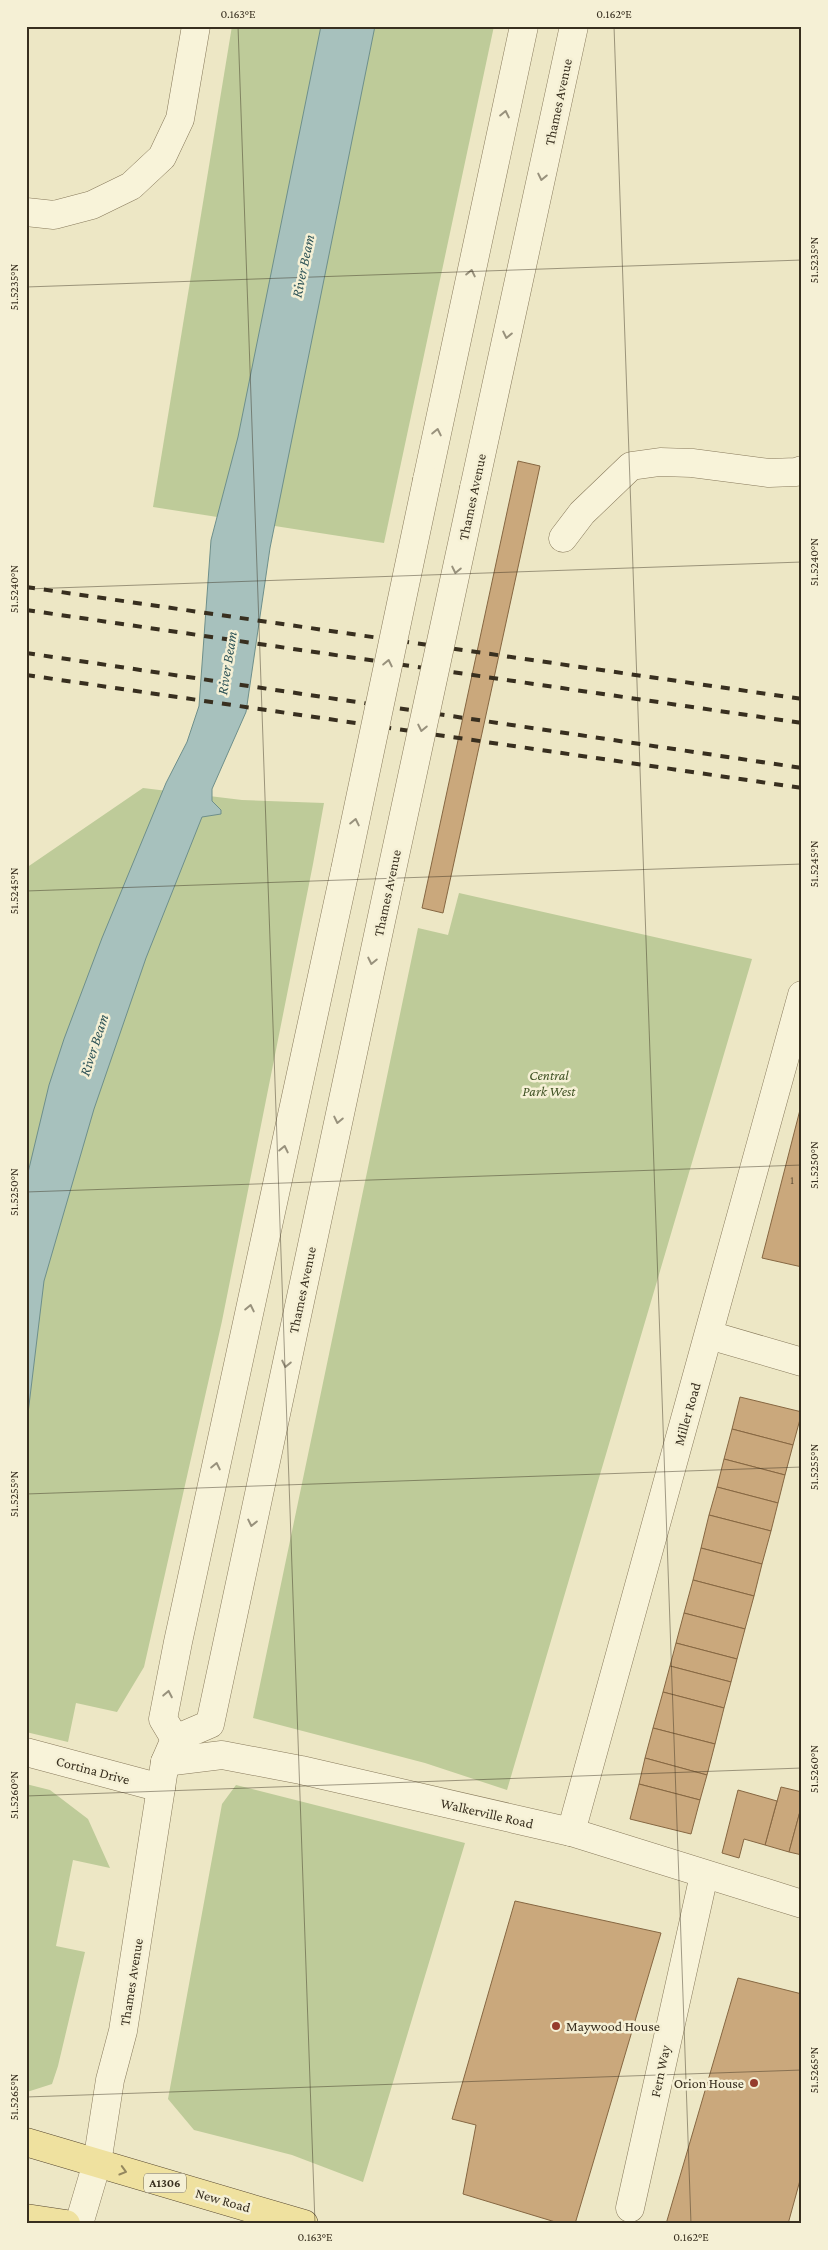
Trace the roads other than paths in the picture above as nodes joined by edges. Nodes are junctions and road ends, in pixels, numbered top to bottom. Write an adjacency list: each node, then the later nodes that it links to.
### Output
1 (196, 26): 4 (street)
2 (524, 26): 10 (street, one-way to 2, bridge)
3 (574, 26): 10 (street, Thames Avenue, one-way to 10, bridge)
4 (26, 212)
5 (802, 470): 6 (street)
6 (563, 538)
7 (802, 995): 8 (street, Miller Road)
8 (709, 1335): 9 (street); 13 (street, Miller Road)
9 (802, 1362)
10 (170, 1750): 12 (street, Thames Avenue); 13 (street, Walkerville Road)
11 (26, 1752): 12 (street, Cortina Drive)
12 (161, 1788): 17 (street, Thames Avenue)
13 (571, 1832): 14 (street, Walkerville Road)
14 (704, 1875): 15 (street, Walkerville Road); 18 (street, Fern Way)
15 (802, 1904)
16 (26, 2142): 17 (main road, New Road / A1306)
17 (96, 2163): 21 (street, Thames Avenue); 22 (main road, New Road / A1306, one-way to 22)
18 (630, 2208)
19 (26, 2218): 20 (main road)
20 (66, 2224)
21 (79, 2224)
22 (304, 2224)

